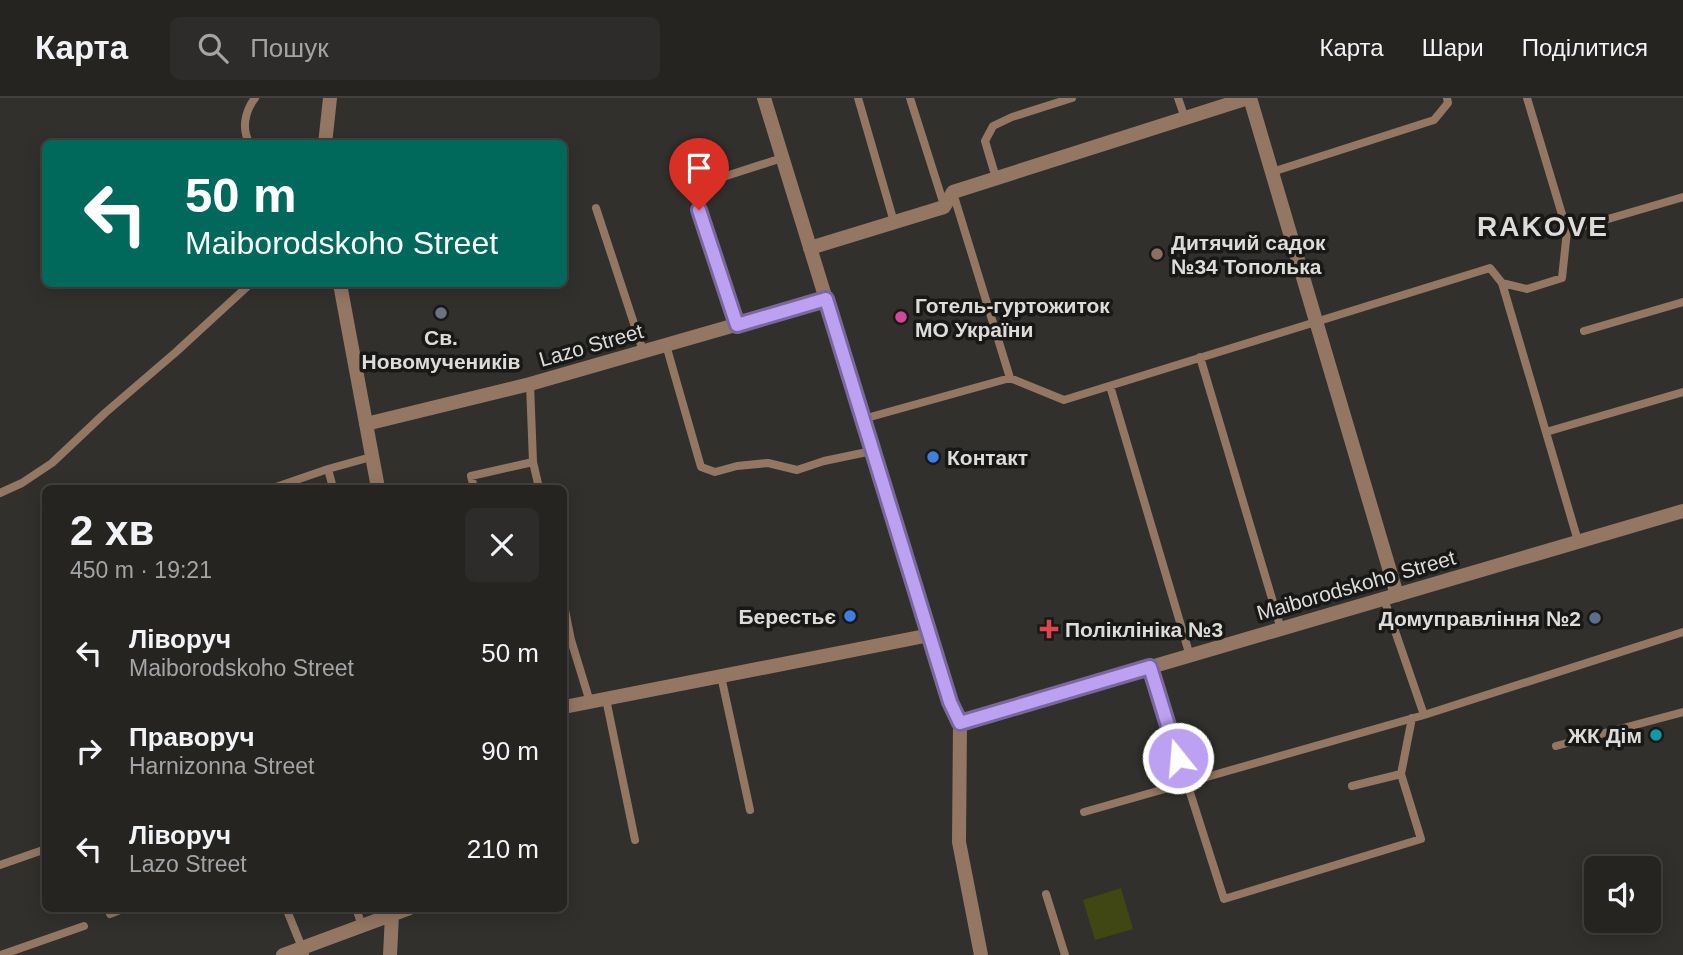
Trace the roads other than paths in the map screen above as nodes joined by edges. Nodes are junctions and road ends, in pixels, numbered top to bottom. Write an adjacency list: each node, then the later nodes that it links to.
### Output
1 (256, 98): 12 (lane)
2 (330, 98): 13 (street)
3 (764, 98): 14 (street)
4 (858, 98): 21 (lane)
5 (910, 98): 19 (lane)
6 (1072, 98): 16 (lane)
7 (1178, 98): 11 (lane)
8 (1249, 98): 11 (street); 15 (street)
9 (1447, 98): 15 (lane)
10 (1527, 98): 22 (lane)
11 (1185, 118): 16 (street)
12 (248, 140)
13 (325, 140)
14 (782, 158): 23 (street); 30 (lane)
15 (1272, 172): 29 (street)
16 (996, 178): 17 (street)
17 (953, 192): 19 (street); 35 (lane)
18 (1683, 197): 22 (lane)
19 (944, 206): 21 (street)
20 (596, 208): 33 (lane)
21 (894, 222): 23 (street)
22 (1567, 231): 24 (lane)
23 (810, 248): 27 (street)
24 (1502, 283): 29 (lane); 41 (lane)
25 (247, 287): 51 (lane)
26 (341, 287): 40 (street)
27 (826, 299): 30 (street, Lazo Street); 39 (street)
28 (1683, 302): 31 (lane)
29 (1316, 321): 34 (lane); 54 (street)
30 (737, 325): 32 (street, Lazo Street)
31 (1584, 331)
32 (666, 345): 33 (street, Lazo Street); 42 (lane)
33 (643, 351): 36 (street, Lazo Street)
34 (1200, 357): 37 (lane); 55 (lane)
35 (1010, 377): 37 (lane); 39 (lane)
36 (530, 384): 40 (street, Lazo Street); 44 (lane)
37 (1110, 386): 59 (lane)
38 (1683, 392): 41 (lane)
39 (863, 419): 42 (street)
40 (366, 424): 43 (street)
41 (1546, 432): 53 (lane)
42 (872, 451): 57 (street)
43 (372, 457): 45 (lane); 48 (street)
44 (533, 463): 49 (lane); 50 (lane)
45 (328, 469): 46 (lane); 47 (lane)
46 (282, 485)
47 (332, 485)
48 (377, 485)
49 (473, 485)
50 (538, 485)
51 (0, 493)
52 (1683, 510): 53 (street, Maiborodskoho Street)
53 (1578, 541): 54 (street, Maiborodskoho Street)
54 (1391, 597): 55 (street, Maiborodskoho Street); 66 (lane)
55 (1281, 629): 59 (street, Maiborodskoho Street)
56 (1683, 632): 66 (lane)
57 (930, 635): 61 (street); 68 (street)
58 (567, 641): 63 (lane)
59 (1190, 656): 60 (street, Maiborodskoho Street)
60 (1150, 667): 68 (street, Maiborodskoho Street); 71 (lane)
61 (721, 676): 62 (street); 73 (lane)
62 (606, 699): 63 (street); 75 (lane)
63 (590, 702): 64 (street)
64 (567, 706)
65 (1683, 712): 69 (lane)
66 (1424, 715): 67 (lane)
67 (1412, 718): 70 (lane); 71 (lane)
68 (960, 723): 91 (street)
69 (1556, 746)
70 (1401, 774): 71 (lane); 72 (lane)
71 (1185, 783): 74 (lane)
72 (1352, 786)
73 (751, 810)
74 (1084, 812)
75 (635, 839)
76 (42, 850): 77 (lane)
77 (0, 865)
78 (1046, 894): 92 (lane)
79 (115, 912): 83 (lane)
80 (288, 912): 87 (lane)
81 (357, 912): 86 (lane)
82 (400, 912): 84 (street)
83 (110, 914)
84 (392, 915): 86 (street); 90 (street)
85 (84, 926): 88 (lane)
86 (362, 926): 87 (street)
87 (303, 952): 89 (street)
88 (1, 955)
89 (283, 955)
90 (390, 955)
91 (981, 955)
92 (1065, 955)

